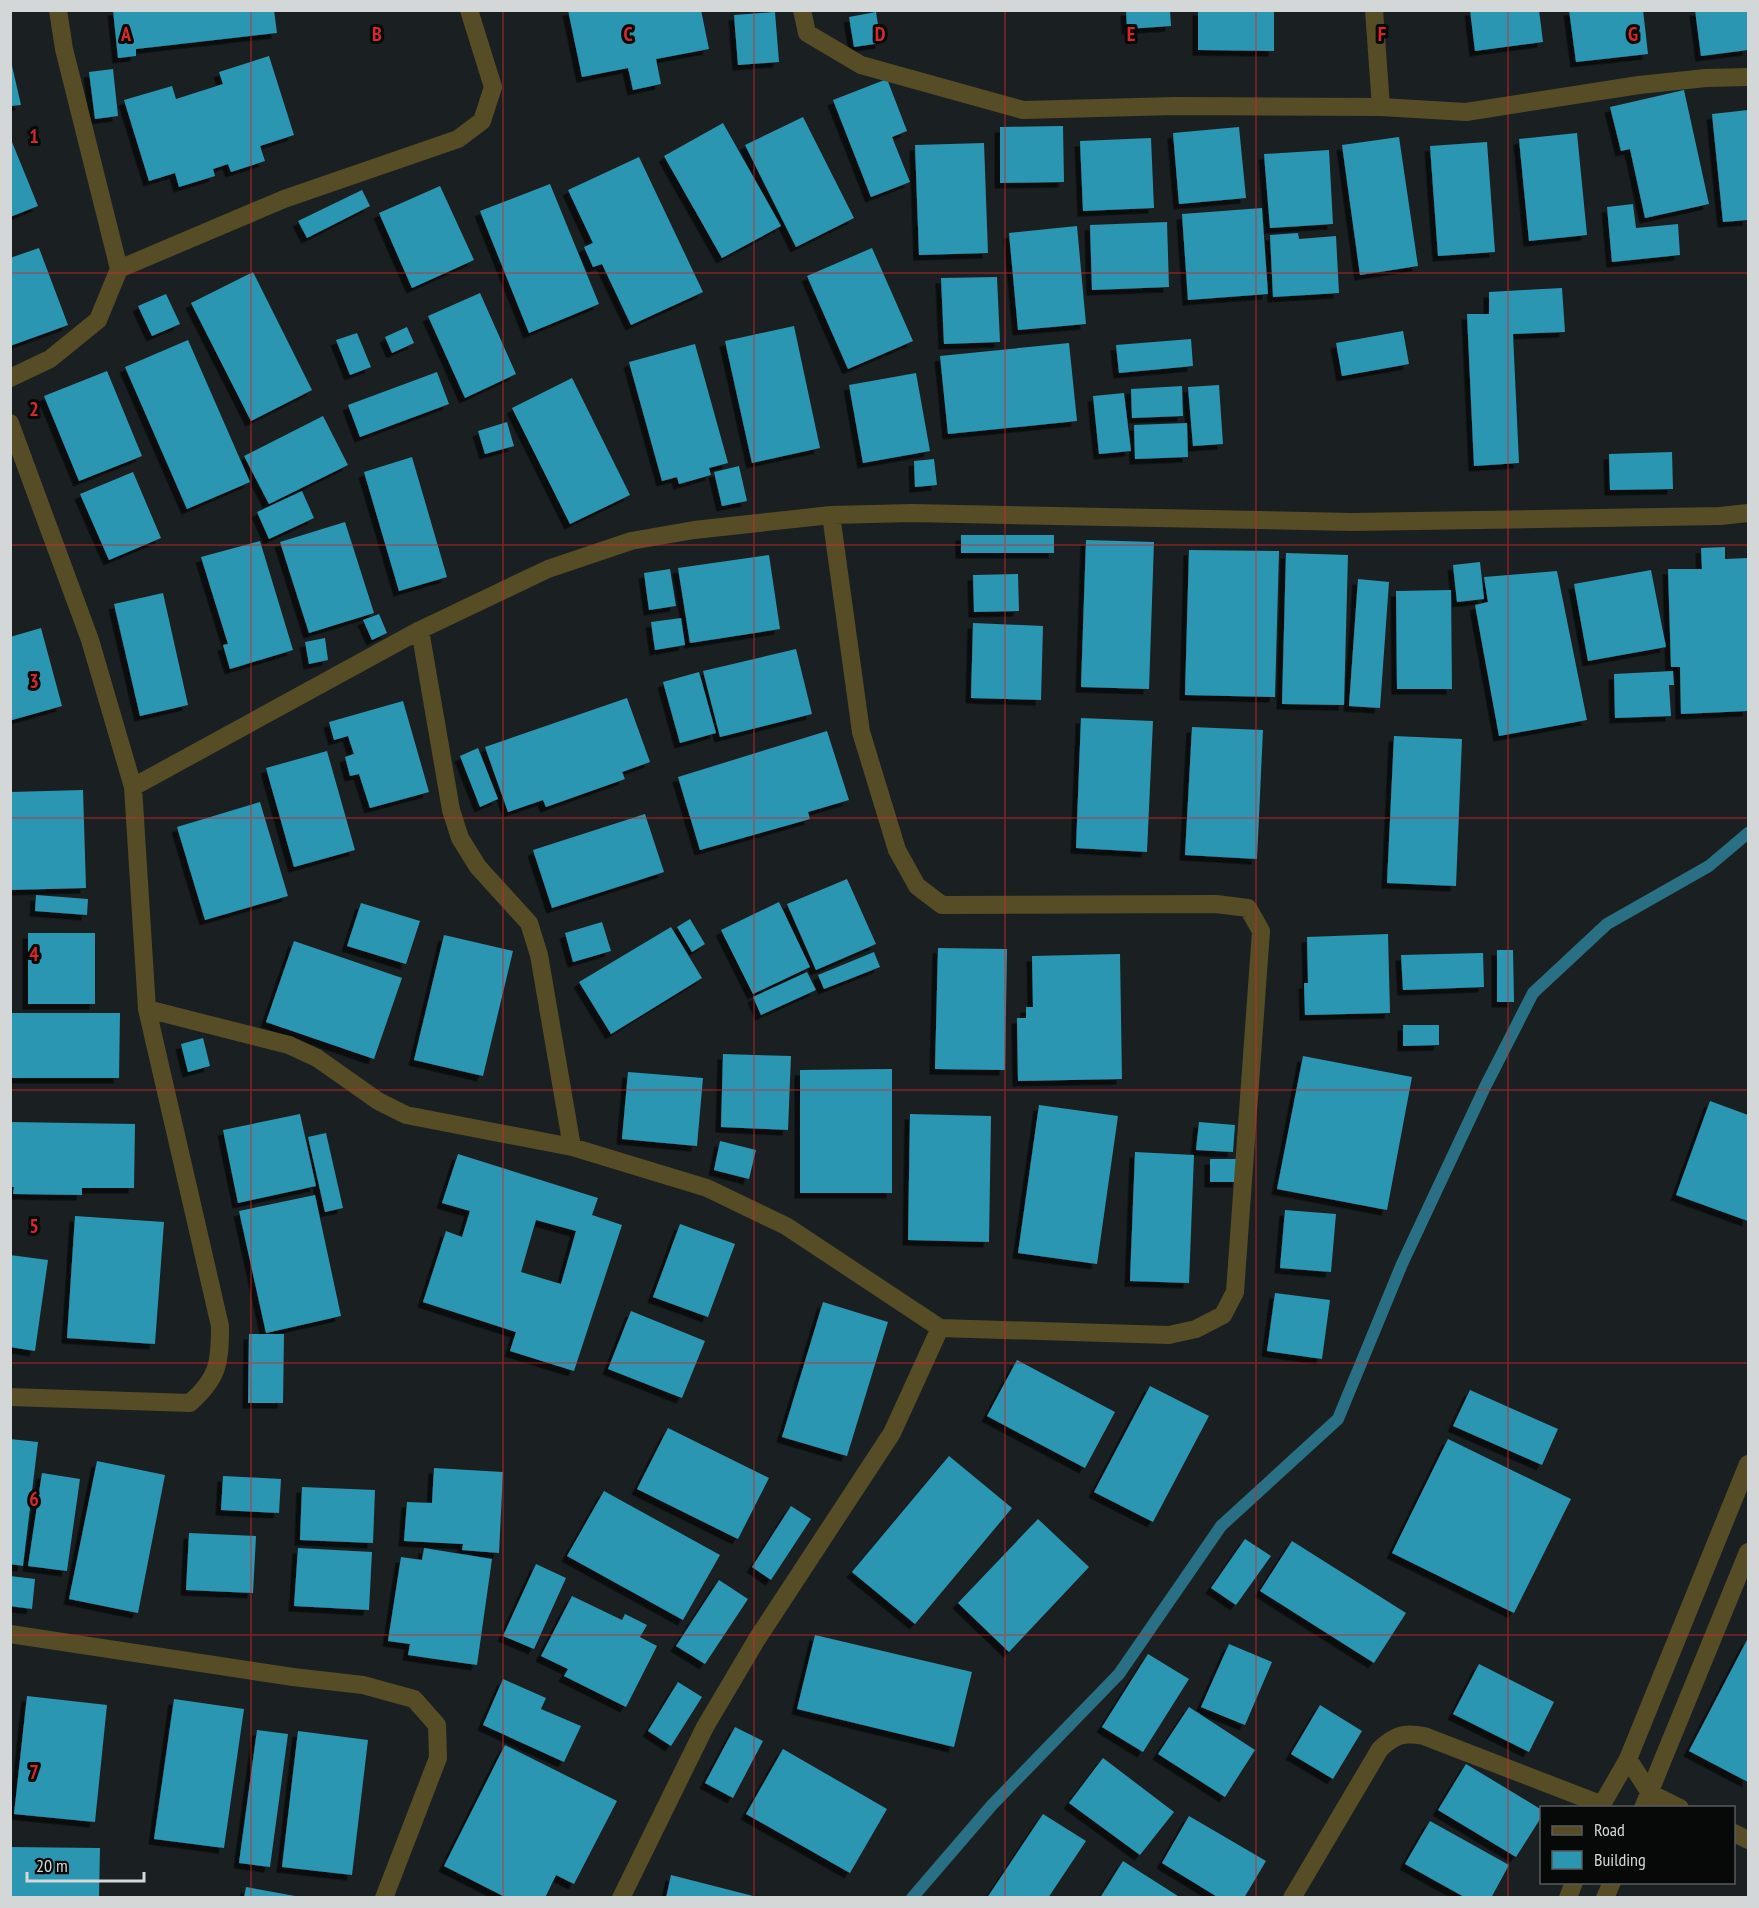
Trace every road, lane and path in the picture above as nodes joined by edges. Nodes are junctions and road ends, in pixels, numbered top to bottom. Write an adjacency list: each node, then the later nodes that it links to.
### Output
1 (58, 10): 7 (street)
2 (469, 10): 7 (street)
3 (802, 10): 6 (street)
4 (1374, 10): 6 (street)
5 (1749, 77): 6 (street)
6 (1382, 107)
7 (119, 269): 8 (street)
8 (10, 378)
9 (10, 423): 13 (street)
10 (1749, 513): 11 (street)
11 (831, 515): 12 (street); 16 (street)
12 (420, 630): 13 (street); 15 (street)
13 (133, 787): 14 (street)
14 (147, 1009): 15 (street); 17 (street)
15 (572, 1147): 16 (street)
16 (940, 1328): 29 (street)
17 (10, 1398)
18 (1749, 1464): 21 (street)
19 (1749, 1552): 22 (street)
20 (10, 1635): 28 (street)
21 (1628, 1759): 22 (street); 23 (street)
22 (1646, 1800): 24 (street)
23 (1600, 1806): 30 (street)
24 (1672, 1806)
25 (1735, 1833): 26 (street)
26 (1749, 1840)
27 (1611, 1884): 31 (street)
28 (384, 1898)
29 (621, 1898)
30 (1292, 1898)
31 (1605, 1898)

